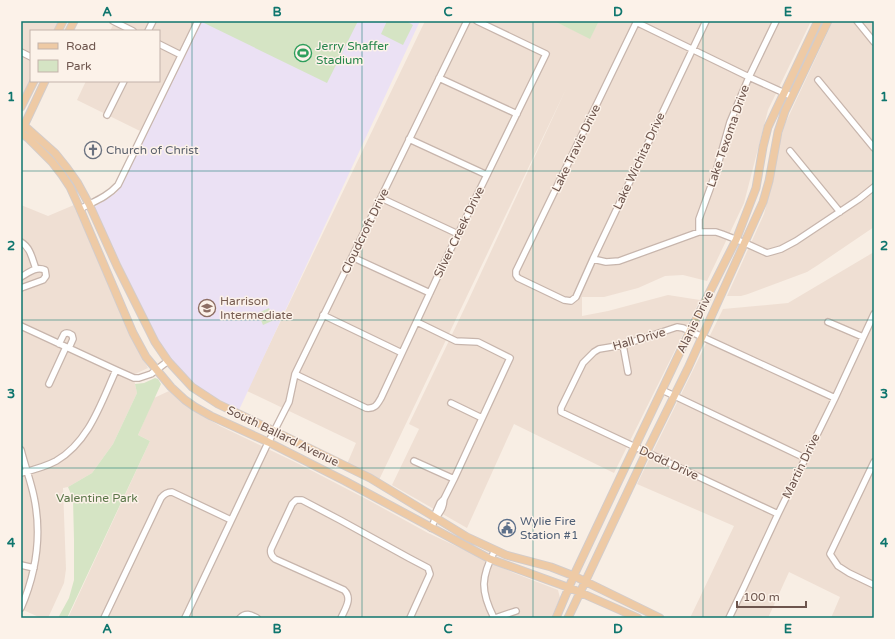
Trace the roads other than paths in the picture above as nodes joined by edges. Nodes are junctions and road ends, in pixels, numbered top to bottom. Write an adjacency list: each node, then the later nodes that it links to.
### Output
1 (63, 21): 14 (main road)
2 (74, 21): 15 (main road)
3 (113, 21): 16 (street)
4 (153, 21): 17 (street)
5 (198, 21): 22 (street)
6 (467, 21): 25 (street, Cloudcroft Drive)
7 (477, 21): 33 (street, Silver Creek Drive)
8 (706, 21): 20 (street, Lake Wichita Drive)
9 (776, 21): 24 (street, Lake Texoma Drive)
10 (818, 21): 30 (main road, Alanis Drive)
11 (828, 21): 31 (main road, Alanis Drive)
12 (857, 21): 18 (street)
13 (637, 22): 20 (street); 56 (street, Lake Travis Drive)
14 (58, 30)
15 (70, 30)
16 (131, 30)
17 (148, 30)
18 (874, 42)
19 (160, 44): 22 (street)
20 (692, 50): 24 (street); 51 (street, Lake Wichita Drive)
21 (21, 52): 23 (street)
22 (181, 55): 42 (street)
23 (30, 56)
24 (749, 77): 30 (street); 45 (street, Lake Texoma Drive)
25 (439, 78): 33 (street); 36 (street, Cloudcroft Drive)
26 (818, 80): 37 (street)
27 (34, 82): 32 (main road)
28 (45, 82): 35 (main road)
29 (124, 82): 34 (street)
30 (783, 93): 31 (street); 47 (main road, Alanis Drive)
31 (791, 96): 49 (main road, Alanis Drive)
32 (21, 107)
33 (517, 114): 39 (street, Silver Creek Drive)
34 (107, 115)
35 (22, 129): 42 (main road, South Ballard Avenue); 43 (main road, South Ballard Avenue)
36 (409, 139): 39 (street); 41 (street, Cloudcroft Drive)
37 (874, 148)
38 (790, 151): 44 (street)
39 (487, 175): 46 (street, Silver Creek Drive)
40 (874, 187): 44 (street)
41 (381, 198): 46 (street); 50 (street, Cloudcroft Drive)
42 (88, 204): 43 (street); 69 (main road, South Ballard Avenue)
43 (80, 209): 71 (main road, South Ballard Avenue)
44 (840, 212): 49 (street)
45 (699, 232): 47 (street); 51 (street)
46 (458, 234): 55 (street, Silver Creek Drive)
47 (736, 240): 49 (street); 62 (main road, Alanis Drive)
48 (21, 242): 52 (street)
49 (745, 243): 63 (main road, Alanis Drive)
50 (352, 257): 55 (street); 58 (street, Cloudcroft Drive)
51 (592, 259): 56 (street, Lake Wichita Drive)
52 (36, 269): 53 (street); 54 (street)
53 (21, 277)
54 (21, 288)
55 (430, 293): 59 (street, Silver Creek Drive)
56 (571, 301)
57 (874, 314): 64 (street, Martin Drive)
58 (323, 315): 68 (street); 73 (street, Cloudcroft Drive)
59 (417, 322): 68 (street, Silver Creek Drive); 80 (street)
60 (828, 322): 64 (street)
61 (21, 326): 65 (street)
62 (690, 331): 63 (street, Hall Drive); 66 (street, Hall Drive); 75 (main road, Alanis Drive)
63 (702, 337): 76 (main road, Alanis Drive); 77 (street, Hall Drive)
64 (863, 337): 77 (street, Martin Drive)
65 (59, 344): 67 (street); 67 (street)
66 (623, 345): 72 (street); 79 (street, Hall Drive)
67 (67, 348): 70 (street); 74 (street)
68 (402, 353): 73 (street, Silver Creek Drive)
69 (168, 361): 71 (street); 81 (main road, South Ballard Avenue)
70 (116, 370): 71 (street); 89 (street)
71 (156, 370): 82 (main road, South Ballard Avenue)
72 (628, 372)
73 (295, 374): 81 (street, Cloudcroft Drive)
74 (49, 384)
75 (662, 390): 76 (street); 83 (main road, Alanis Drive)
76 (674, 396): 85 (main road, Alanis Drive); 86 (street)
77 (835, 398): 86 (street, Martin Drive)
78 (451, 403): 80 (street)
79 (561, 412): 83 (street, Dodd Drive)
80 (482, 418): 90 (street)
81 (274, 431): 82 (street, Cloudcroft Drive); 92 (main road, South Ballard Avenue)
82 (268, 442): 93 (street, Cloudcroft Drive); 94 (main road, South Ballard Avenue)
83 (634, 447): 85 (street, Dodd Drive); 99 (main road, Alanis Drive)
84 (21, 450): 89 (street)
85 (646, 453): 91 (street, Dodd Drive); 100 (main road, Alanis Drive)
86 (805, 458): 91 (street, Martin Drive)
87 (414, 460): 90 (street)
88 (874, 462): 101 (street)
89 (24, 473): 98 (street)
90 (454, 479): 92 (street)
91 (778, 514): 117 (street, Martin Drive)
92 (436, 518): 94 (street); 95 (main road, South Ballard Avenue)
93 (231, 520): 107 (street); 108 (street, Cloudcroft Drive)
94 (431, 528): 96 (main road, South Ballard Avenue)
95 (495, 550): 96 (street); 99 (main road, South Ballard Avenue)
96 (490, 559): 102 (main road, South Ballard Avenue); 112 (street)
97 (21, 565): 98 (street)
98 (34, 568): 104 (street)
99 (574, 576): 100 (main road, South Ballard Avenue); 102 (main road, Alanis Drive)
100 (585, 581): 103 (main road, Alanis Drive); 116 (main road, South Ballard Avenue)
101 (874, 585)
102 (570, 588): 103 (main road, South Ballard Avenue); 113 (main road, Alanis Drive)
103 (580, 593): 114 (main road, Alanis Drive); 115 (main road, South Ballard Avenue)
104 (21, 608)
105 (516, 611): 112 (street)
106 (241, 617): 109 (street)
107 (104, 618)
108 (186, 618)
109 (257, 618)
110 (340, 618): 111 (street)
111 (410, 618)
112 (494, 618)
113 (556, 618)
114 (568, 618)
115 (638, 618)
116 (660, 618)
117 (729, 618)

